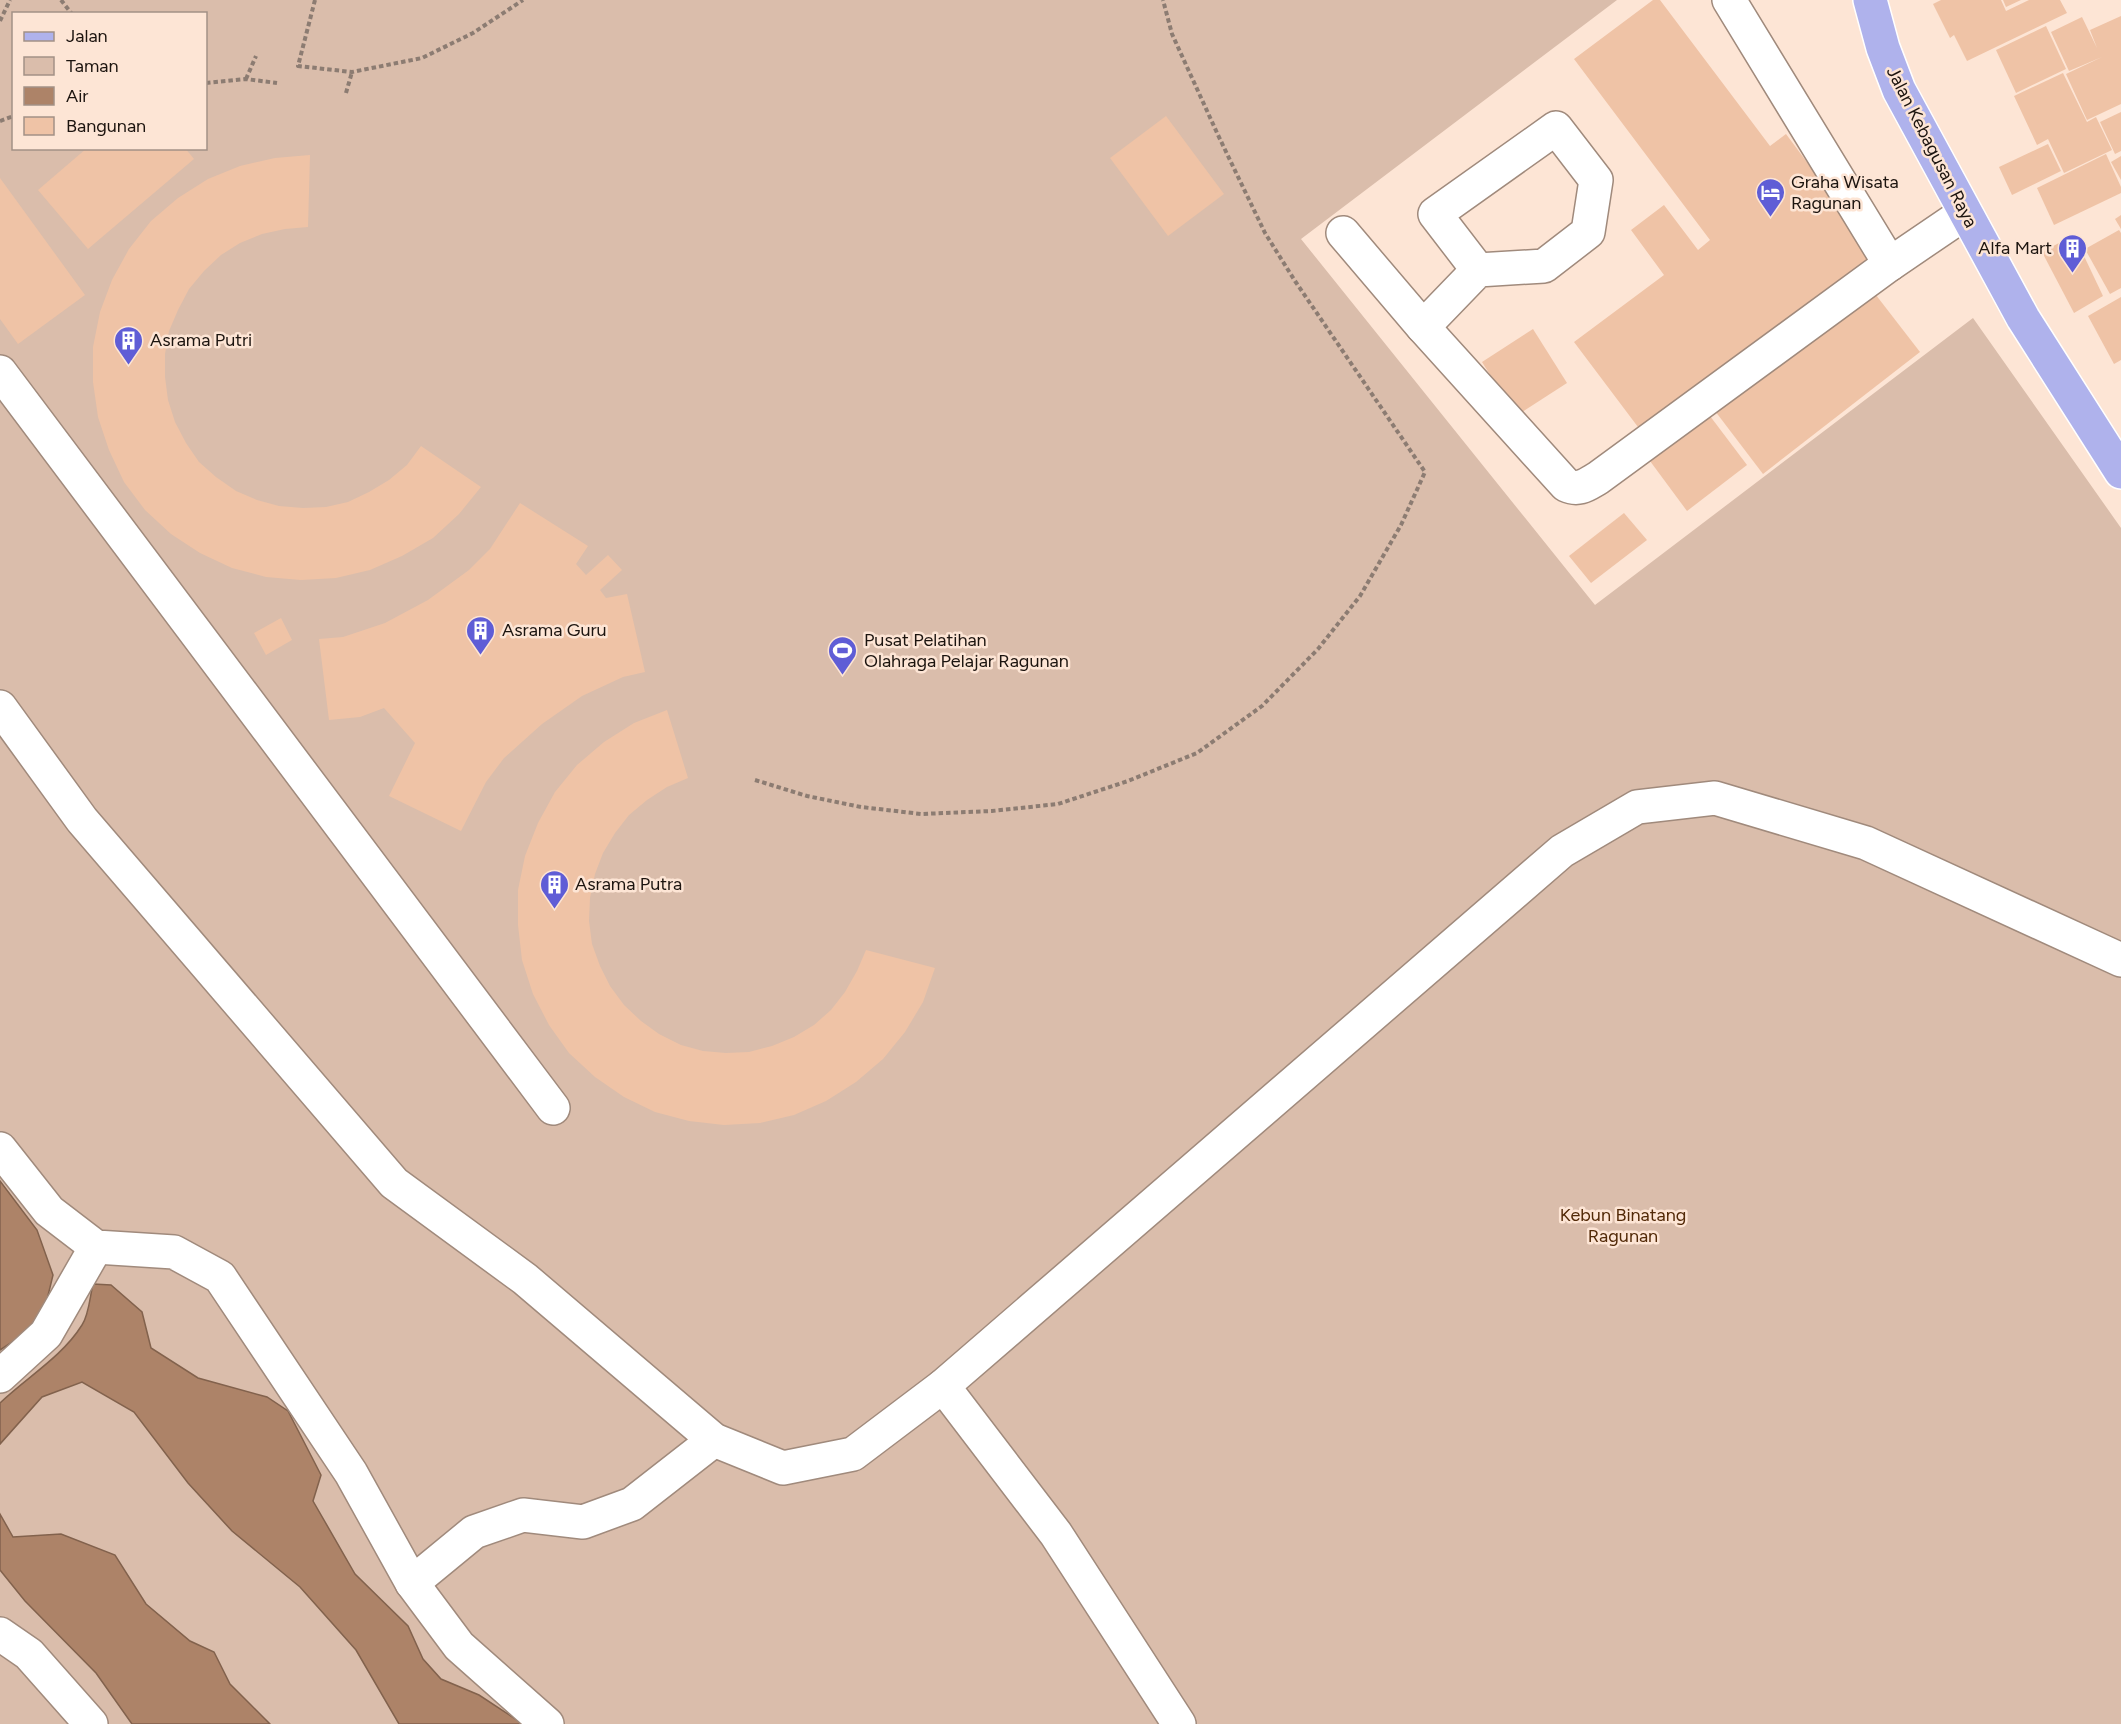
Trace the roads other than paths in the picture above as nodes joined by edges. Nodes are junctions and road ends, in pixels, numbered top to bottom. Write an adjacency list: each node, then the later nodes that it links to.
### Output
1 (1729, 0): 5 (lane)
2 (1870, 0): 3 (main road, Jalan Kebagusan Raya)
3 (1965, 213): 5 (lane); 9 (main road, Jalan Kebagusan Raya)
4 (1343, 233): 7 (lane)
5 (1890, 264): 7 (lane)
6 (1478, 270): 6 (lane); 7 (lane)
7 (1423, 327)
8 (0, 372): 12 (lane)
9 (2119, 465)
10 (0, 707): 17 (lane)
11 (2121, 960): 16 (lane)
12 (553, 1108)
13 (0, 1149): 14 (lane)
14 (96, 1247): 15 (lane); 18 (lane)
15 (0, 1376)
16 (943, 1386): 17 (lane); 22 (lane)
17 (714, 1440): 18 (lane)
18 (412, 1583): 21 (lane)
19 (0, 1634): 20 (lane)
20 (91, 1724)
21 (547, 1724)
22 (1179, 1724)

